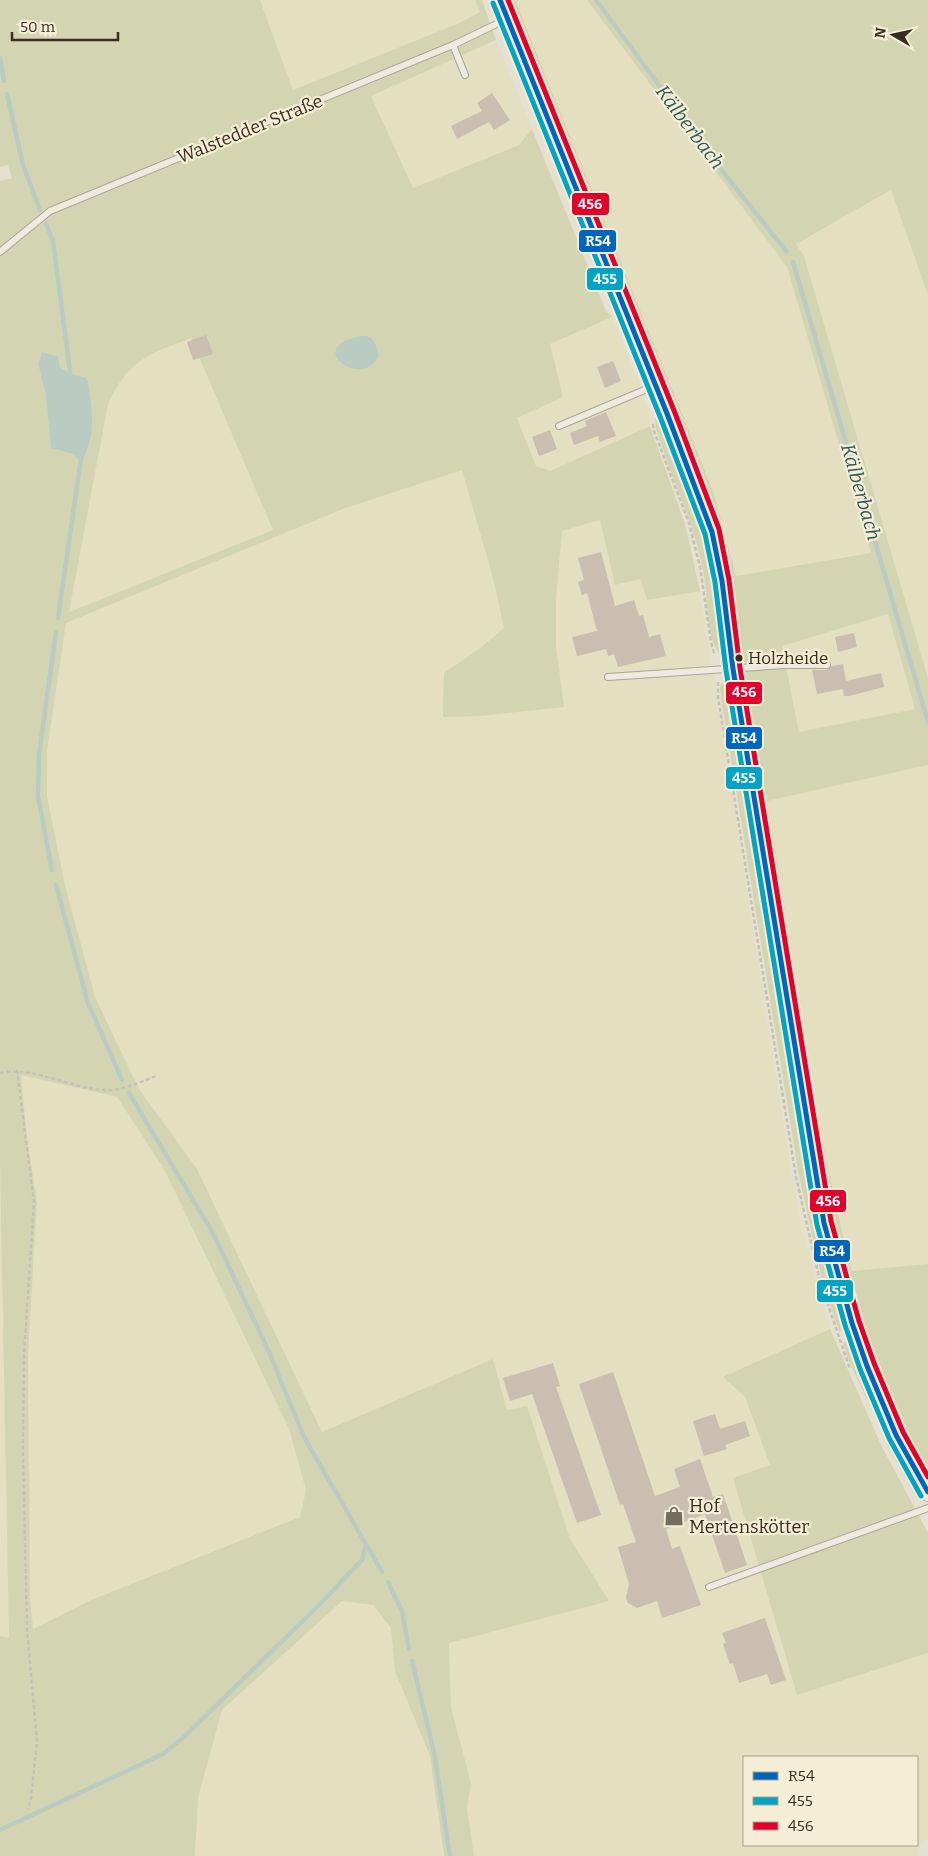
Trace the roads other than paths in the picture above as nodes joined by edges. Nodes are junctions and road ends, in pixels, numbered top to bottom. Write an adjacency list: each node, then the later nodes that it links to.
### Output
1 (500, 0): 2 (main road)
2 (508, 19): 3 (lane, Walstedder Straße); 6 (main road)
3 (454, 45): 4 (lane); 5 (lane, Walstedder Straße)
4 (465, 75)
5 (0, 252)
6 (655, 386): 7 (lane); 9 (main road)
7 (558, 426)
8 (828, 665): 9 (lane)
9 (725, 669): 10 (lane); 11 (main road)
10 (608, 677)
11 (928, 1492)
12 (928, 1508): 13 (lane)
13 (709, 1587)

